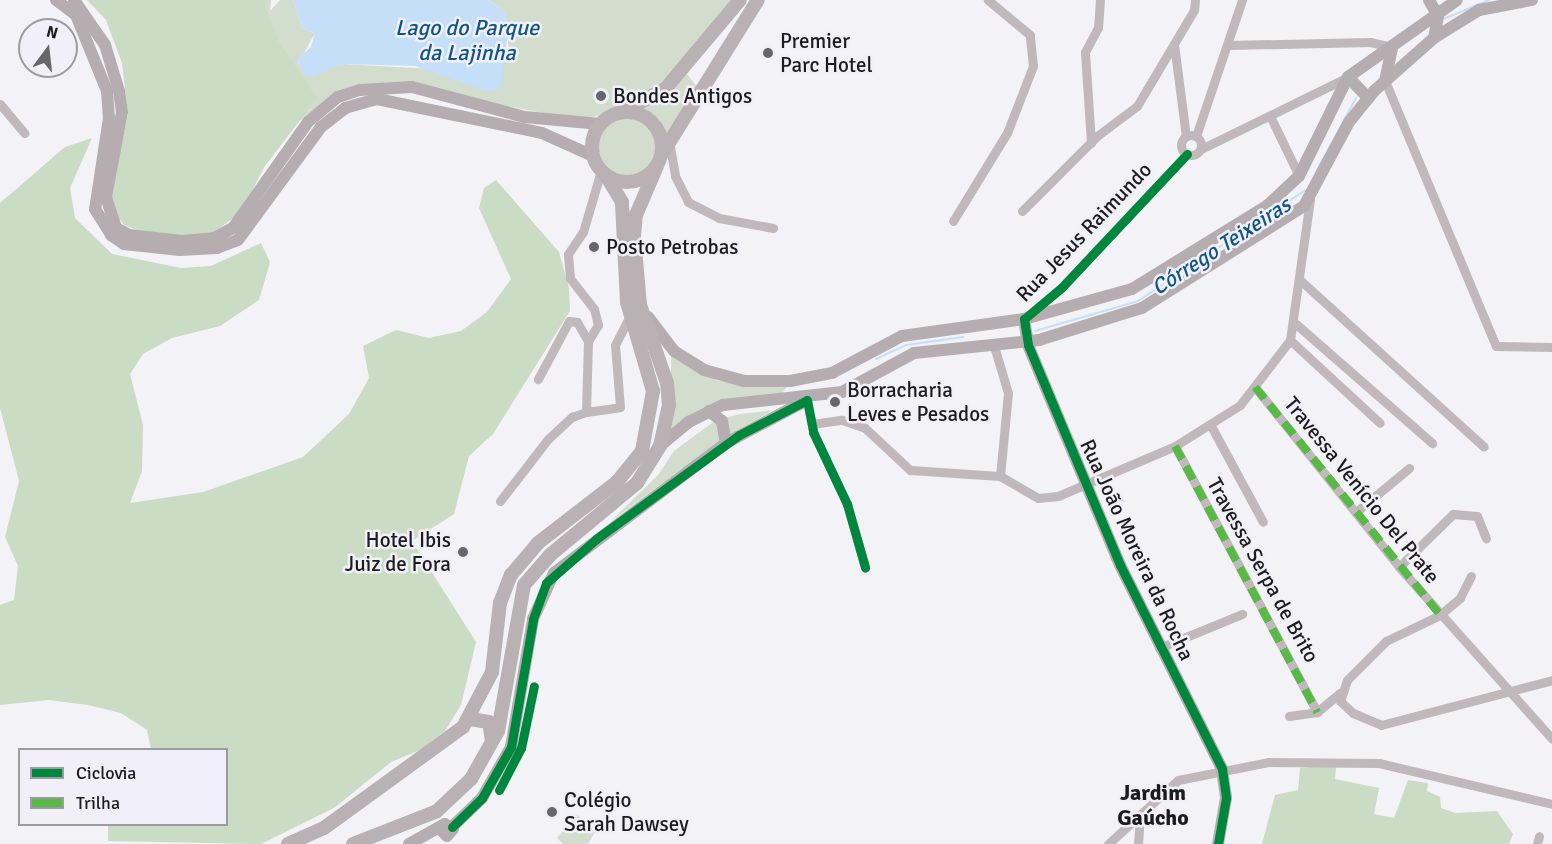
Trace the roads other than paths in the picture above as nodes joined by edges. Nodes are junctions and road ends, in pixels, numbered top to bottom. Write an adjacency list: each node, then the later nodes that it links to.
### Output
1 (56, 0): 31 (main road)
2 (74, 0): 24 (main road)
3 (740, 0): 16 (main road)
4 (758, 0): 19 (main road)
5 (988, 0): 36 (street)
6 (1100, 0): 27 (street)
7 (1195, 0): 13 (street)
8 (1242, 0): 14 (street)
9 (1457, 0): 11 (main road)
10 (1532, 0): 12 (main road)
11 (1432, 6): 12 (main road); 15 (main road)
12 (1434, 38): 18 (main road)
13 (1174, 42): 26 (street); 27 (street)
14 (1228, 45): 15 (street); 26 (street)
15 (1392, 47): 17 (main road); 18 (main road)
16 (685, 68): 19 (main road); 22 (main road)
17 (1348, 77): 20 (main road); 23 (street); 33 (main road)
18 (1385, 81): 20 (main road); 47 (street)
19 (700, 87): 29 (main road)
20 (1368, 98): 34 (main road)
21 (0, 104): 25 (street)
22 (620, 112): 24 (main road); 29 (main road)
23 (1270, 116): 28 (street); 33 (street)
24 (600, 124): 31 (main road)
25 (24, 133)
26 (1191, 136): 28 (street); 30 (street)
27 (1091, 143): 35 (street)
28 (1201, 149): 30 (street)
29 (663, 154): 32 (main road); 37 (street); 39 (main road)
30 (1187, 154): 40 (street, Rua Jesus Raimundo)
31 (593, 156): 32 (main road)
32 (604, 173): 39 (main road); 44 (street)
33 (1299, 176): 40 (main road)
34 (1310, 195): 38 (street); 45 (main road)
35 (1022, 211)
36 (953, 221)
37 (773, 228)
38 (1300, 280): 41 (street); 63 (street)
39 (635, 310): 48 (main road); 54 (street); 61 (main road); 82 (main road)
40 (1024, 319): 42 (main road); 45 (main road, Rua Jesus Raimundo)
41 (1296, 324): 43 (street); 60 (street)
42 (988, 325): 46 (main road); 48 (main road)
43 (1290, 340): 50 (street); 56 (street)
44 (588, 341): 49 (street); 54 (street)
45 (1028, 341): 46 (main road); 66 (main road, Rua João Moreira da Rocha)
46 (994, 345): 52 (main road); 65 (street)
47 (1552, 347)
48 (856, 360): 51 (main road)
49 (538, 379)
50 (1255, 387): 58 (street); 68 (street, Travessa Venício Del Prate)
51 (785, 400): 52 (main road); 53 (main road); 55 (main road)
52 (807, 400): 55 (main road); 57 (street)
53 (709, 411): 59 (main road); 61 (main road)
54 (586, 412): 67 (street)
55 (779, 413): 59 (main road)
56 (1380, 423)
57 (813, 424): 65 (street); 71 (street)
58 (1210, 424): 62 (street); 69 (street)
59 (726, 443): 90 (main road)
60 (1432, 443)
61 (660, 446): 84 (main road)
62 (1175, 446): 66 (street); 80 (street, Travessa Serpa de Brito)
63 (1484, 447)
64 (1409, 468): 68 (street)
65 (1000, 476): 66 (street)
66 (1084, 481): 76 (main road, Rua João Moreira da Rocha)
67 (500, 501)
68 (1356, 512): 72 (street, Travessa Venício Del Prate)
69 (1263, 522)
70 (1486, 538): 72 (street)
71 (865, 567)
72 (1399, 567): 75 (street, Travessa Venício Del Prate)
73 (1471, 576): 75 (street)
74 (1242, 614): 76 (street)
75 (1440, 615): 78 (street, Travessa Venício Del Prate); 79 (street)
76 (1159, 648): 85 (main road, Rua João Moreira da Rocha)
77 (1552, 680): 78 (street)
78 (1509, 688): 79 (street); 83 (street, Travessa Venício Del Prate)
79 (1340, 697): 80 (street)
80 (1317, 712): 81 (street)
81 (1289, 716)
82 (470, 719): 84 (main road); 89 (main road)
83 (1552, 739)
84 (491, 745): 87 (main road)
85 (1222, 769): 86 (street); 88 (street); 98 (main road)
86 (1552, 804)
87 (437, 811): 90 (main road); 93 (main road)
88 (1140, 816): 96 (street); 97 (street)
89 (324, 828): 91 (main road); 92 (main road)
90 (445, 829): 94 (main road); 95 (main road)
91 (288, 844)
92 (307, 844)
93 (353, 844)
94 (409, 844)
95 (431, 844)
96 (1108, 844)
97 (1138, 844)
98 (1218, 844)

